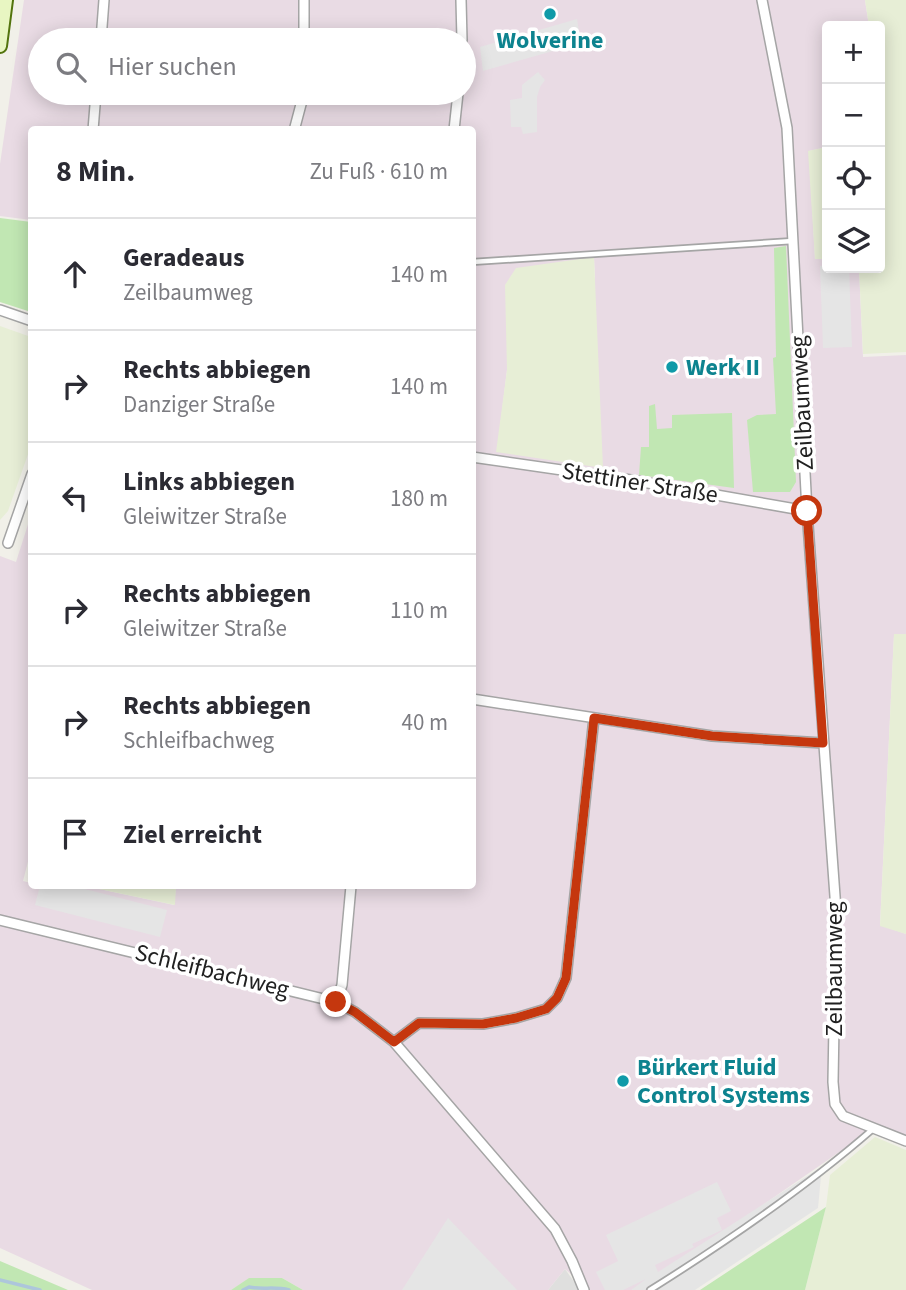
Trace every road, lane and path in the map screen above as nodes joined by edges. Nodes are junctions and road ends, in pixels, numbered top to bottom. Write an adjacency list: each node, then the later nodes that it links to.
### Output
1 (6, 0): 9 (main road)
2 (104, 0): 6 (street)
3 (304, 0): 7 (street)
4 (461, 0): 8 (street)
5 (762, 0): 16 (street, Zeilbaumweg)
6 (102, 28)
7 (304, 28)
8 (462, 28)
9 (0, 46)
10 (95, 105): 13 (street)
11 (301, 105): 14 (street)
12 (457, 105): 15 (street)
13 (93, 126)
14 (295, 126)
15 (454, 126)
16 (794, 241): 17 (lane); 22 (street, Zeilbaumweg)
17 (476, 262)
18 (0, 310): 19 (street)
19 (28, 320)
20 (476, 458): 22 (street, Stettiner Straße)
21 (28, 486): 23 (street)
22 (807, 511): 26 (street, Zeilbaumweg)
23 (8, 543)
24 (476, 700): 25 (street)
25 (594, 718): 26 (street); 30 (street)
26 (823, 743): 31 (street, Zeilbaumweg)
27 (351, 889): 29 (street)
28 (0, 920): 29 (street, Schleifbachweg)
29 (336, 1002): 30 (street, Schleifbachweg)
30 (394, 1042): 33 (street, Schleifbachweg)
31 (874, 1128): 32 (street, Zeilbaumweg); 34 (lane)
32 (906, 1141)
33 (584, 1290)
34 (650, 1290)

